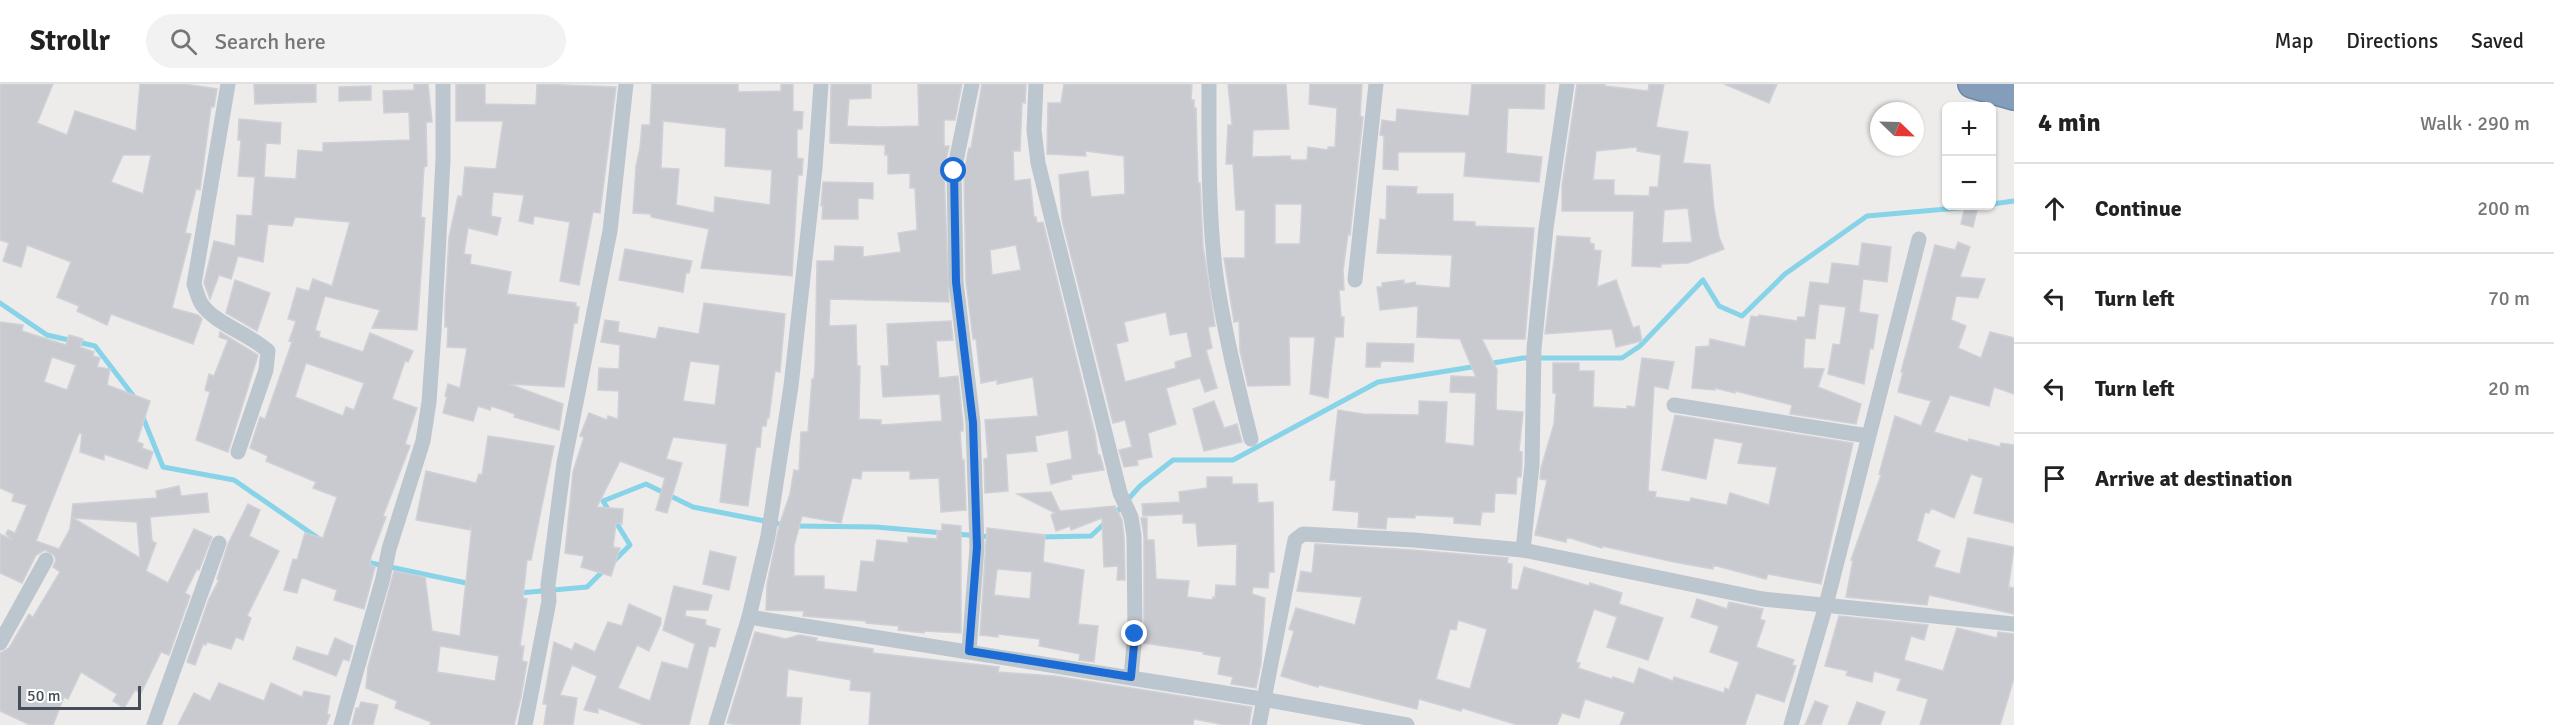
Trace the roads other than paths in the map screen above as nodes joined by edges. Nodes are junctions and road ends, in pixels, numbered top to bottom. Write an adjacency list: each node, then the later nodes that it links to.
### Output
1 (228, 84): 17 (street)
2 (443, 84): 29 (street)
3 (626, 84): 30 (street)
4 (821, 84): 22 (street)
5 (972, 84): 25 (street)
6 (1036, 84): 26 (street)
7 (1209, 84): 16 (street)
8 (1376, 84): 13 (street)
9 (1567, 84): 19 (street)
10 (1971, 84): 11 (highway)
11 (2014, 96)
12 (1919, 239): 15 (street)
13 (1355, 280)
14 (1674, 405): 15 (street)
15 (1868, 436): 21 (street)
16 (1251, 439)
17 (238, 452)
18 (219, 543): 28 (street)
19 (1523, 550): 21 (street); 27 (street)
20 (46, 560): 24 (street)
21 (1826, 605): 23 (street); 34 (street)
22 (750, 617): 25 (street); 31 (street)
23 (2014, 624)
24 (0, 643)
25 (969, 651): 26 (street)
26 (1131, 677): 27 (street)
27 (1262, 699): 32 (street); 33 (street)
28 (154, 725)
29 (341, 725)
30 (525, 725)
31 (716, 725)
32 (1259, 725)
33 (1407, 725)
34 (1791, 725)

